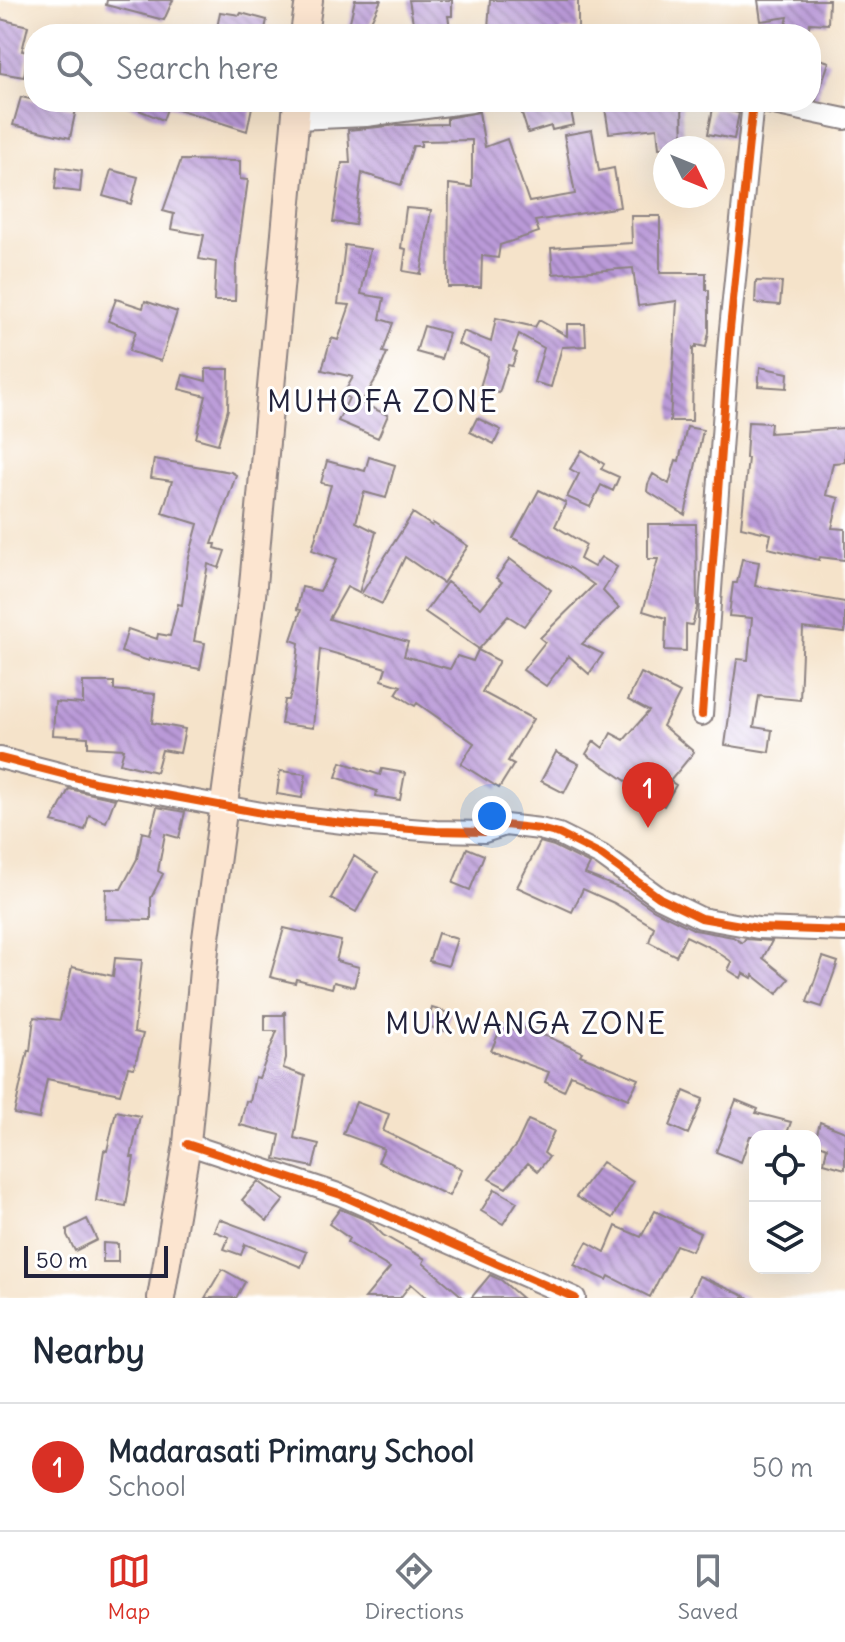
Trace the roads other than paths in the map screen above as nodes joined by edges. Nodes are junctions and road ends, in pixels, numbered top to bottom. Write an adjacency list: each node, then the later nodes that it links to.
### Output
1 (309, 0): 2 (main road)
2 (305, 24)
3 (297, 112): 11 (main road)
4 (311, 112): 5 (street)
5 (396, 112)
6 (752, 112): 9 (street)
7 (812, 112): 8 (street)
8 (845, 119)
9 (702, 715)
10 (0, 758): 11 (street)
11 (225, 805): 12 (street); 13 (main road)
12 (845, 931)
13 (187, 1144): 14 (main road); 15 (street)
14 (161, 1298)
15 (575, 1298)

